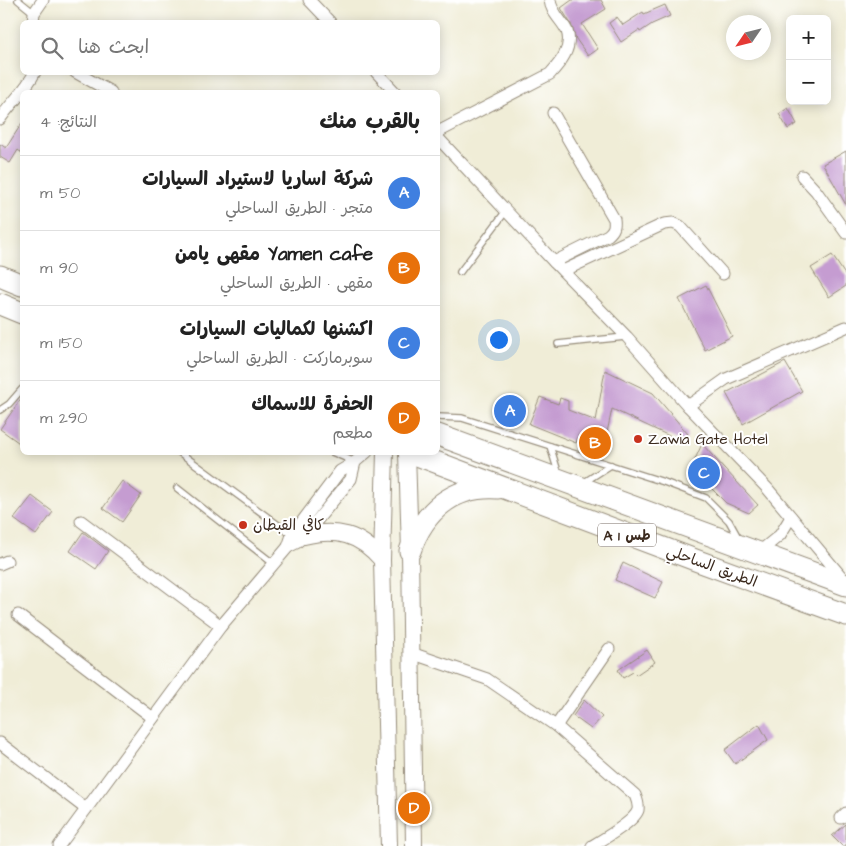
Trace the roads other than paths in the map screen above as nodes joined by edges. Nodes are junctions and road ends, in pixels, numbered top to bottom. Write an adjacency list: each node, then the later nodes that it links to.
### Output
1 (18, 0): 5 (lane)
2 (43, 0): 5 (street)
3 (309, 0): 6 (street)
4 (550, 0): 16 (street)
5 (34, 18)
6 (328, 20)
7 (33, 75): 10 (street)
8 (80, 75): 11 (street)
9 (379, 75): 12 (street)
10 (25, 90)
11 (107, 90)
12 (393, 90)
13 (20, 95): 15 (street)
14 (553, 113): 21 (street)
15 (0, 119)
16 (440, 131)
17 (440, 140): 19 (street)
18 (802, 176): 20 (street)
19 (506, 211): 21 (street); 23 (lane)
20 (846, 233)
21 (554, 262): 22 (street)
22 (562, 271): 24 (street); 30 (street)
23 (460, 272)
24 (724, 274)
25 (0, 276): 26 (highway)
26 (20, 284)
27 (0, 304): 28 (highway)
28 (20, 312)
29 (846, 327): 33 (street)
30 (627, 337): 31 (lane); 33 (street)
31 (558, 344)
32 (20, 391): 34 (lane)
33 (688, 406): 49 (street)
34 (0, 410)
35 (440, 417): 37 (lane)
36 (440, 437): 46 (highway, الطريق الساحلي / A 1 طس)
37 (550, 446): 45 (lane); 46 (lane)
38 (183, 455): 51 (lane)
39 (339, 455): 44 (lane)
40 (363, 455): 44 (street)
41 (385, 455): 54 (main road)
42 (408, 455): 53 (main road)
43 (417, 455): 48 (highway, الطريق الساحلي / A 1 طس)
44 (355, 462): 51 (street)
45 (611, 465): 46 (lane); 52 (lane)
46 (569, 484): 52 (highway, الطريق الساحلي / A 1 طس)
47 (177, 488): 55 (lane)
48 (504, 489): 53 (highway); 58 (highway, الطريق الساحلي / A 1 طس)
49 (791, 517): 52 (street); 56 (street)
50 (81, 521): 59 (street)
51 (298, 535): 54 (main road); 55 (street)
52 (751, 550): 56 (highway, الطريق الساحلي / A 1 طس)
53 (410, 551): 61 (main road)
54 (382, 560): 67 (main road)
55 (274, 564): 59 (street)
56 (846, 584)
57 (18, 615): 62 (street)
58 (846, 615)
59 (221, 626): 62 (street)
60 (609, 649): 63 (street)
61 (411, 653): 63 (street); 68 (main road)
62 (153, 718): 65 (street)
63 (556, 726): 69 (street)
64 (0, 743): 65 (street)
65 (86, 809): 66 (street)
66 (59, 846)
67 (389, 846)
68 (414, 846)
69 (592, 846)

